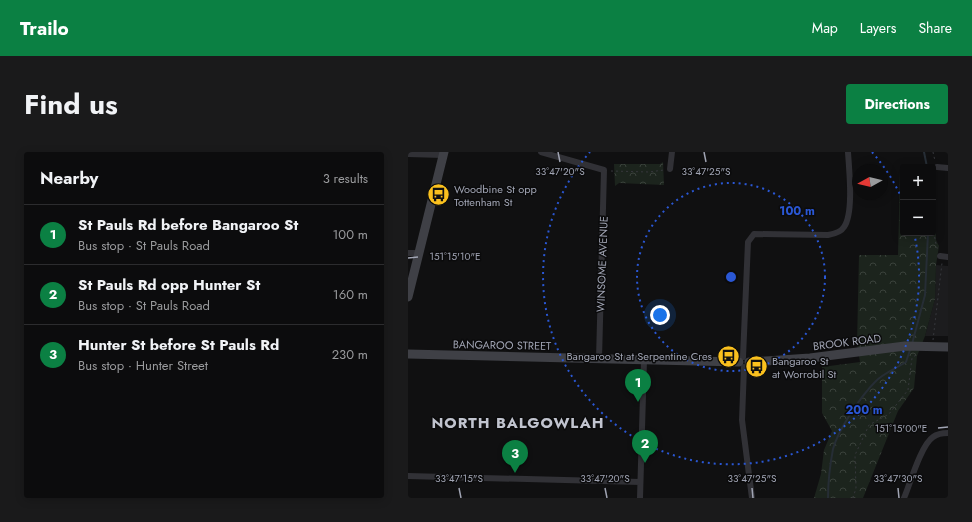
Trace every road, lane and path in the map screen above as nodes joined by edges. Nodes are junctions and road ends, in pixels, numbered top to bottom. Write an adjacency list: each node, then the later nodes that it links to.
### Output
1 (541, 152): 10 (street)
2 (672, 152): 9 (street)
3 (848, 152): 22 (street)
4 (932, 152): 7 (path)
5 (408, 154): 6 (street)
6 (444, 154): 12 (street)
7 (937, 167): 8 (street); 13 (path)
8 (948, 168)
9 (670, 169): 10 (path)
10 (604, 170): 20 (street, WINSOME AVENUE)
11 (408, 253): 12 (street)
12 (419, 253): 15 (street)
13 (940, 256): 14 (street); 16 (path)
14 (948, 256)
15 (408, 297)
16 (932, 346): 17 (street, BROOK ROAD); 18 (street, BROOK ROAD)
17 (948, 347)
18 (917, 349): 22 (street, BROOK ROAD); 28 (path)
19 (408, 354): 20 (street, BANGAROO STREET)
20 (599, 359): 21 (street, BANGAROO STREET)
21 (644, 360): 22 (street, BANGAROO STREET); 25 (street)
22 (744, 362): 27 (street)
23 (948, 433): 29 (street)
24 (408, 476): 25 (street)
25 (640, 482): 26 (street)
26 (640, 498)
27 (752, 498)
28 (853, 498)
29 (904, 498)

